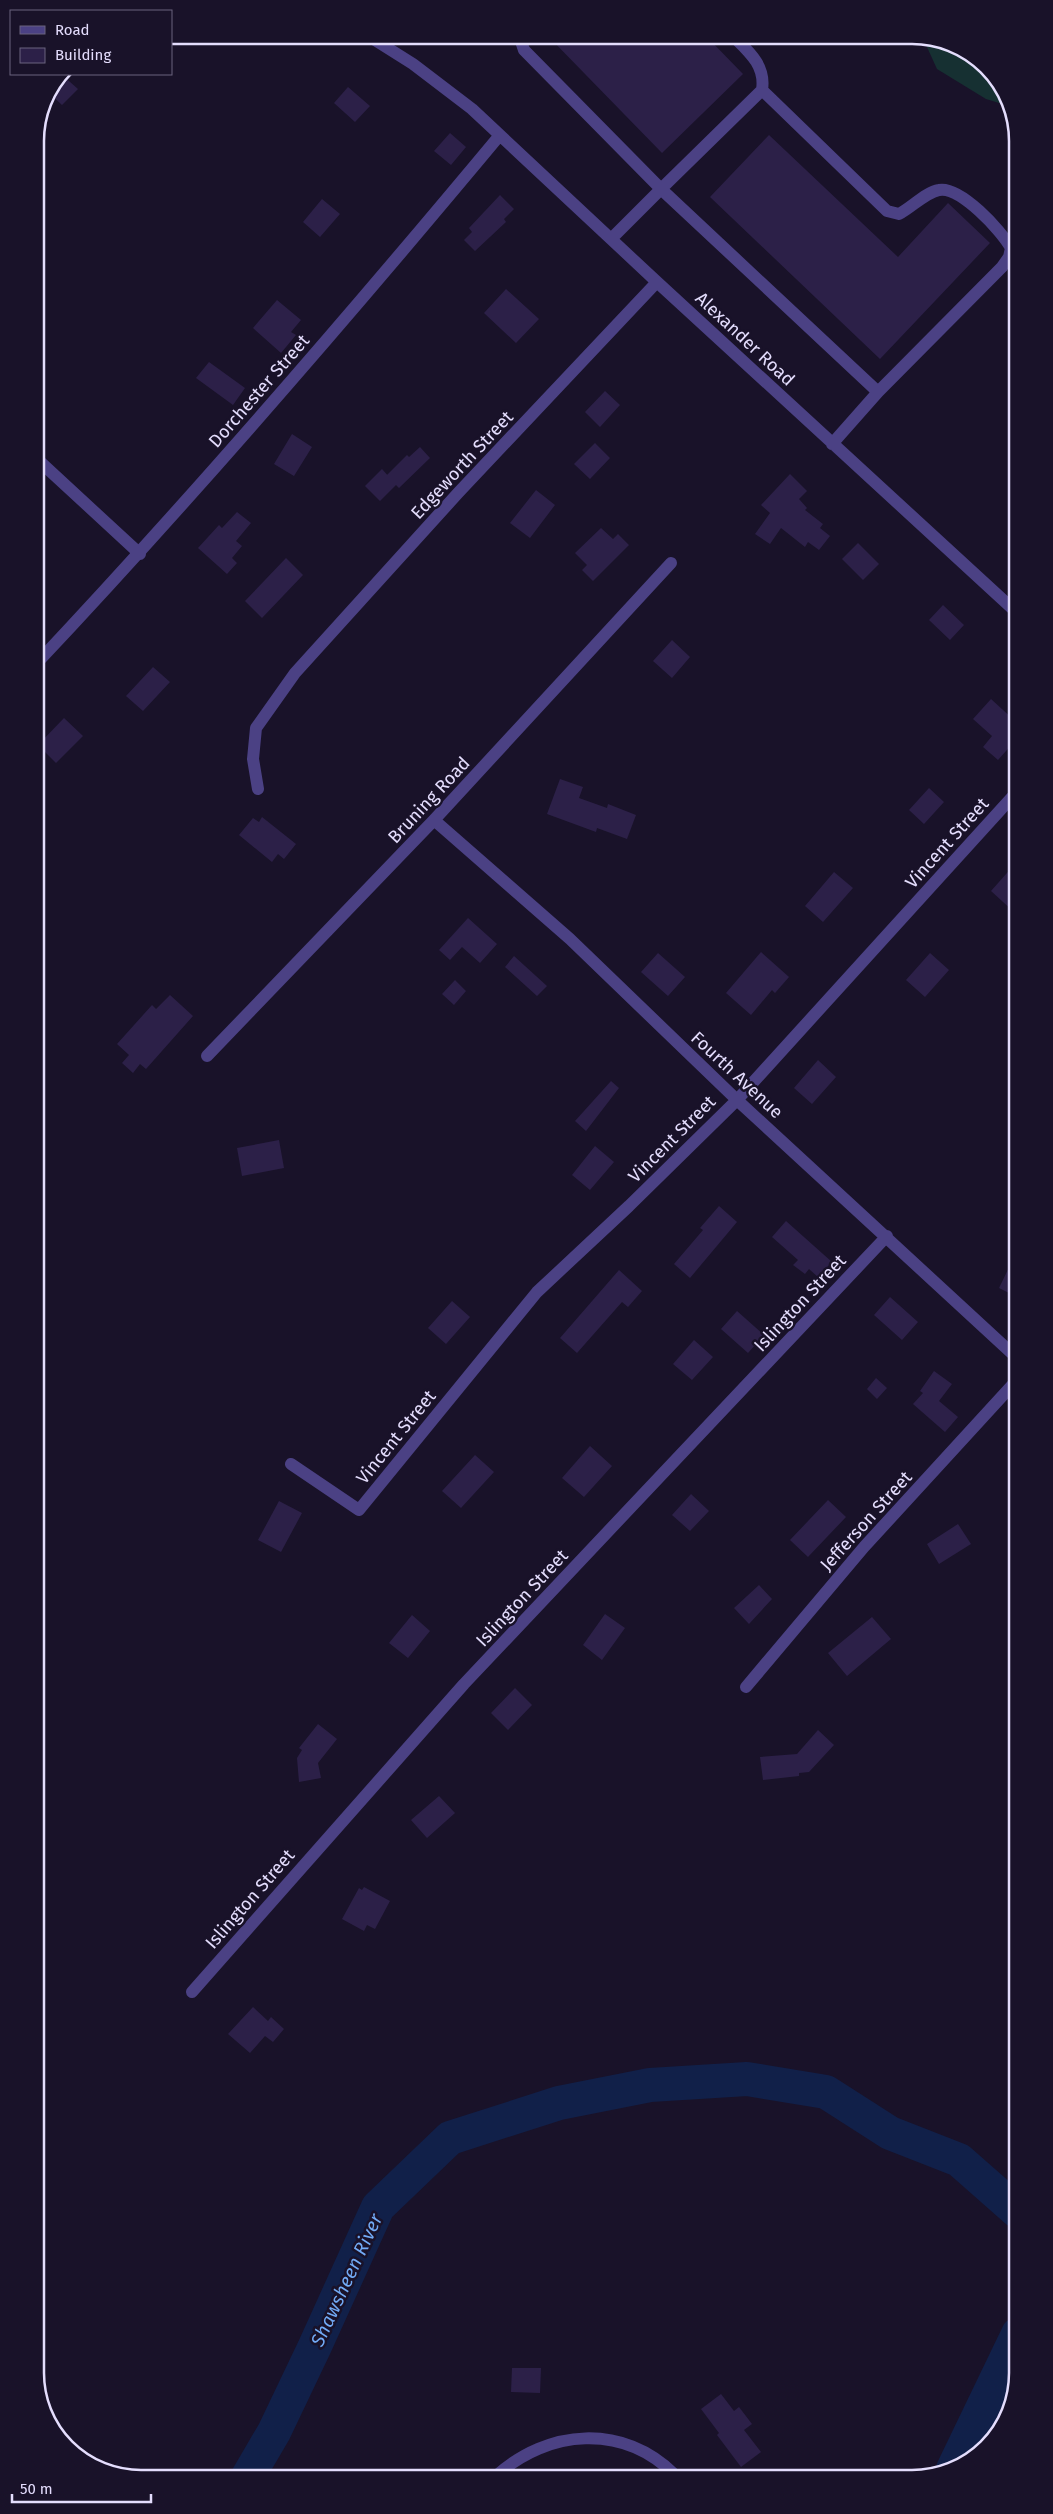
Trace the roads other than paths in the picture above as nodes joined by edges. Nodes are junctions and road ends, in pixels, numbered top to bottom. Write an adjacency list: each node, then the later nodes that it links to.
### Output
1 (382, 44): 5 (street, Alexander Road)
2 (522, 44): 6 (street)
3 (741, 44): 4 (street)
4 (762, 90): 6 (street); 8 (street)
5 (500, 135): 7 (street, Alexander Road); 14 (street, Dorchester Street)
6 (661, 189): 7 (street); 11 (street)
7 (611, 238): 10 (street, Alexander Road)
8 (1009, 244)
9 (1009, 257): 11 (street)
10 (656, 282): 12 (street, Alexander Road); 18 (street, Edgeworth Street)
11 (878, 392): 12 (street)
12 (832, 444): 16 (street, Alexander Road)
13 (44, 465): 14 (street)
14 (140, 554): 17 (street, Dorchester Street)
15 (671, 563): 20 (street, Bruning Road)
16 (1009, 605)
17 (44, 656)
18 (258, 789)
19 (1009, 801): 22 (street, Vincent Street)
20 (434, 820): 21 (street, Bruning Road); 22 (street, Fourth Avenue)
21 (207, 1056)
22 (737, 1100): 23 (street, Fourth Avenue); 26 (street, Vincent Street)
23 (887, 1236): 24 (street, Fourth Avenue); 28 (street, Islington Street)
24 (1009, 1350)
25 (1009, 1390): 27 (street, Jefferson Street)
26 (291, 1464)
27 (746, 1687)
28 (192, 1992)
29 (503, 2470): 30 (street)
30 (669, 2470)

